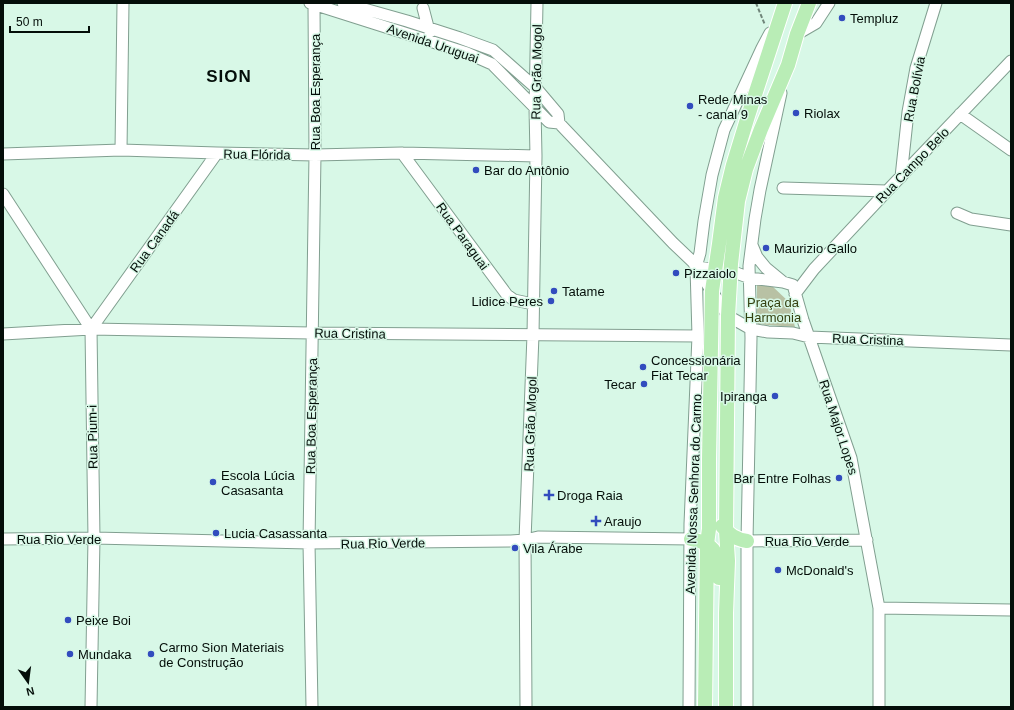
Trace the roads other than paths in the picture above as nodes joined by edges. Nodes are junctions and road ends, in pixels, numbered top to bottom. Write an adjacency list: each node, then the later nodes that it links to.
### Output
1 (123, 3): 21 (street)
2 (343, 3): 10 (street, Avenida Uruguai)
3 (537, 3): 16 (street, Rua Grão Mogol)
4 (809, 3): 12 (main road)
5 (829, 3): 12 (street)
6 (936, 3): 28 (street, Rua Bolívia)
7 (312, 4): 13 (street, Avenida Uruguai); 26 (street, Rua Boa Esperança)
8 (424, 5): 10 (street); 11 (street)
9 (784, 6): 35 (street, Avenida Nossa Senhora do Carmo); 38 (main road, Avenida Nossa Senhora do Carmo)
10 (408, 21): 11 (street, Avenida Uruguai)
11 (428, 28): 13 (street); 16 (street, Avenida Uruguai)
12 (797, 34): 15 (main road)
13 (436, 43): 17 (street, Avenida Uruguai)
14 (1011, 61): 18 (street, Rua Campo Belo)
15 (788, 65): 36 (street); 39 (main road)
16 (536, 88): 17 (street, Rua Grão Mogol); 19 (street, Avenida Uruguai)
17 (535, 108): 19 (street, Avenida Uruguai); 20 (street, Rua Grão Mogol)
18 (960, 114): 22 (street); 28 (street, Rua Campo Belo)
19 (554, 122): 20 (street, Rua Grão Mogol); 34 (street, Avenida Uruguai)
20 (536, 142): 27 (street, Rua Grão Mogol)
21 (121, 150): 23 (street, Rua Flórida); 24 (street, Rua Flórida)
22 (1011, 150)
23 (217, 153): 26 (street, Rua Flórida); 46 (street, Rua Canadá)
24 (3, 154)
25 (402, 154): 26 (street, Rua Flórida); 27 (street, Rua Flórida); 43 (street, Rua Paraguai)
26 (315, 155): 48 (street, Rua Boa Esperança)
27 (536, 156): 43 (street, Rua Grão Mogol)
28 (901, 177): 30 (street, Rua Campo Belo)
29 (783, 188): 30 (street)
30 (887, 191): 41 (street, Rua Campo Belo)
31 (3, 194): 46 (street)
32 (957, 213): 33 (street)
33 (1011, 225)
34 (674, 243): 35 (street); 37 (street, Avenida Uruguai)
35 (701, 243): 37 (street, Avenida Nossa Senhora do Carmo)
36 (752, 245): 40 (street); 41 (street)
37 (696, 267): 38 (street); 42 (street, Avenida Uruguai); 52 (street, Avenida Nossa Senhora do Carmo)
38 (716, 269): 39 (street); 42 (main road, Avenida Nossa Senhora do Carmo)
39 (730, 271): 40 (street); 44 (main road)
40 (750, 278): 41 (street); 47 (street)
41 (790, 287): 45 (street, Rua Major Lopes)
42 (712, 291): 44 (street, Avenida Uruguai); 55 (main road, Avenida Nossa Senhora do Carmo)
43 (533, 304): 51 (street, Rua Grão Mogol)
44 (728, 316): 47 (street, Rua Cristina); 56 (main road)
45 (803, 320): 49 (street); 53 (street, Rua Major Lopes)
46 (91, 329): 48 (street, Rua Cristina); 50 (street, Rua Cristina); 57 (street, Rua Pium-i)
47 (751, 329): 49 (street, Rua Cristina); 62 (street)
48 (312, 332): 51 (street, Rua Cristina); 63 (street, Rua Boa Esperança)
49 (793, 333): 53 (street, Rua Cristina)
50 (3, 334)
51 (533, 334): 52 (street, Rua Cristina); 60 (street, Rua Grão Mogol)
52 (698, 336): 59 (street, Avenida Nossa Senhora do Carmo)
53 (809, 337): 54 (street, Rua Cristina); 61 (street, Rua Major Lopes)
54 (1011, 344)
55 (709, 459): 56 (main road); 64 (main road, Avenida Nossa Senhora do Carmo)
56 (726, 531): 62 (main road); 67 (main road)
57 (94, 538): 58 (street, Rua Rio Verde); 63 (street, Rua Rio Verde); 68 (street, Rua Pium-i)
58 (3, 539)
59 (691, 539): 60 (street, Rua Rio Verde); 64 (main road); 71 (street, Avenida Nossa Senhora do Carmo)
60 (525, 540): 63 (street, Rua Rio Verde); 70 (street, Rua Grão Mogol)
61 (867, 540): 62 (street, Rua Rio Verde); 65 (street, Rua Major Lopes)
62 (747, 541): 74 (street)
63 (309, 543): 69 (street, Rua Boa Esperança)
64 (707, 544): 67 (main road); 72 (main road, Avenida Nossa Senhora do Carmo)
65 (879, 608): 66 (street); 75 (street, Rua Major Lopes)
66 (1011, 610)
67 (726, 613): 73 (main road)
68 (91, 707)
69 (312, 707)
70 (526, 707)
71 (689, 707)
72 (705, 707)
73 (726, 707)
74 (747, 707)
75 (879, 707)

